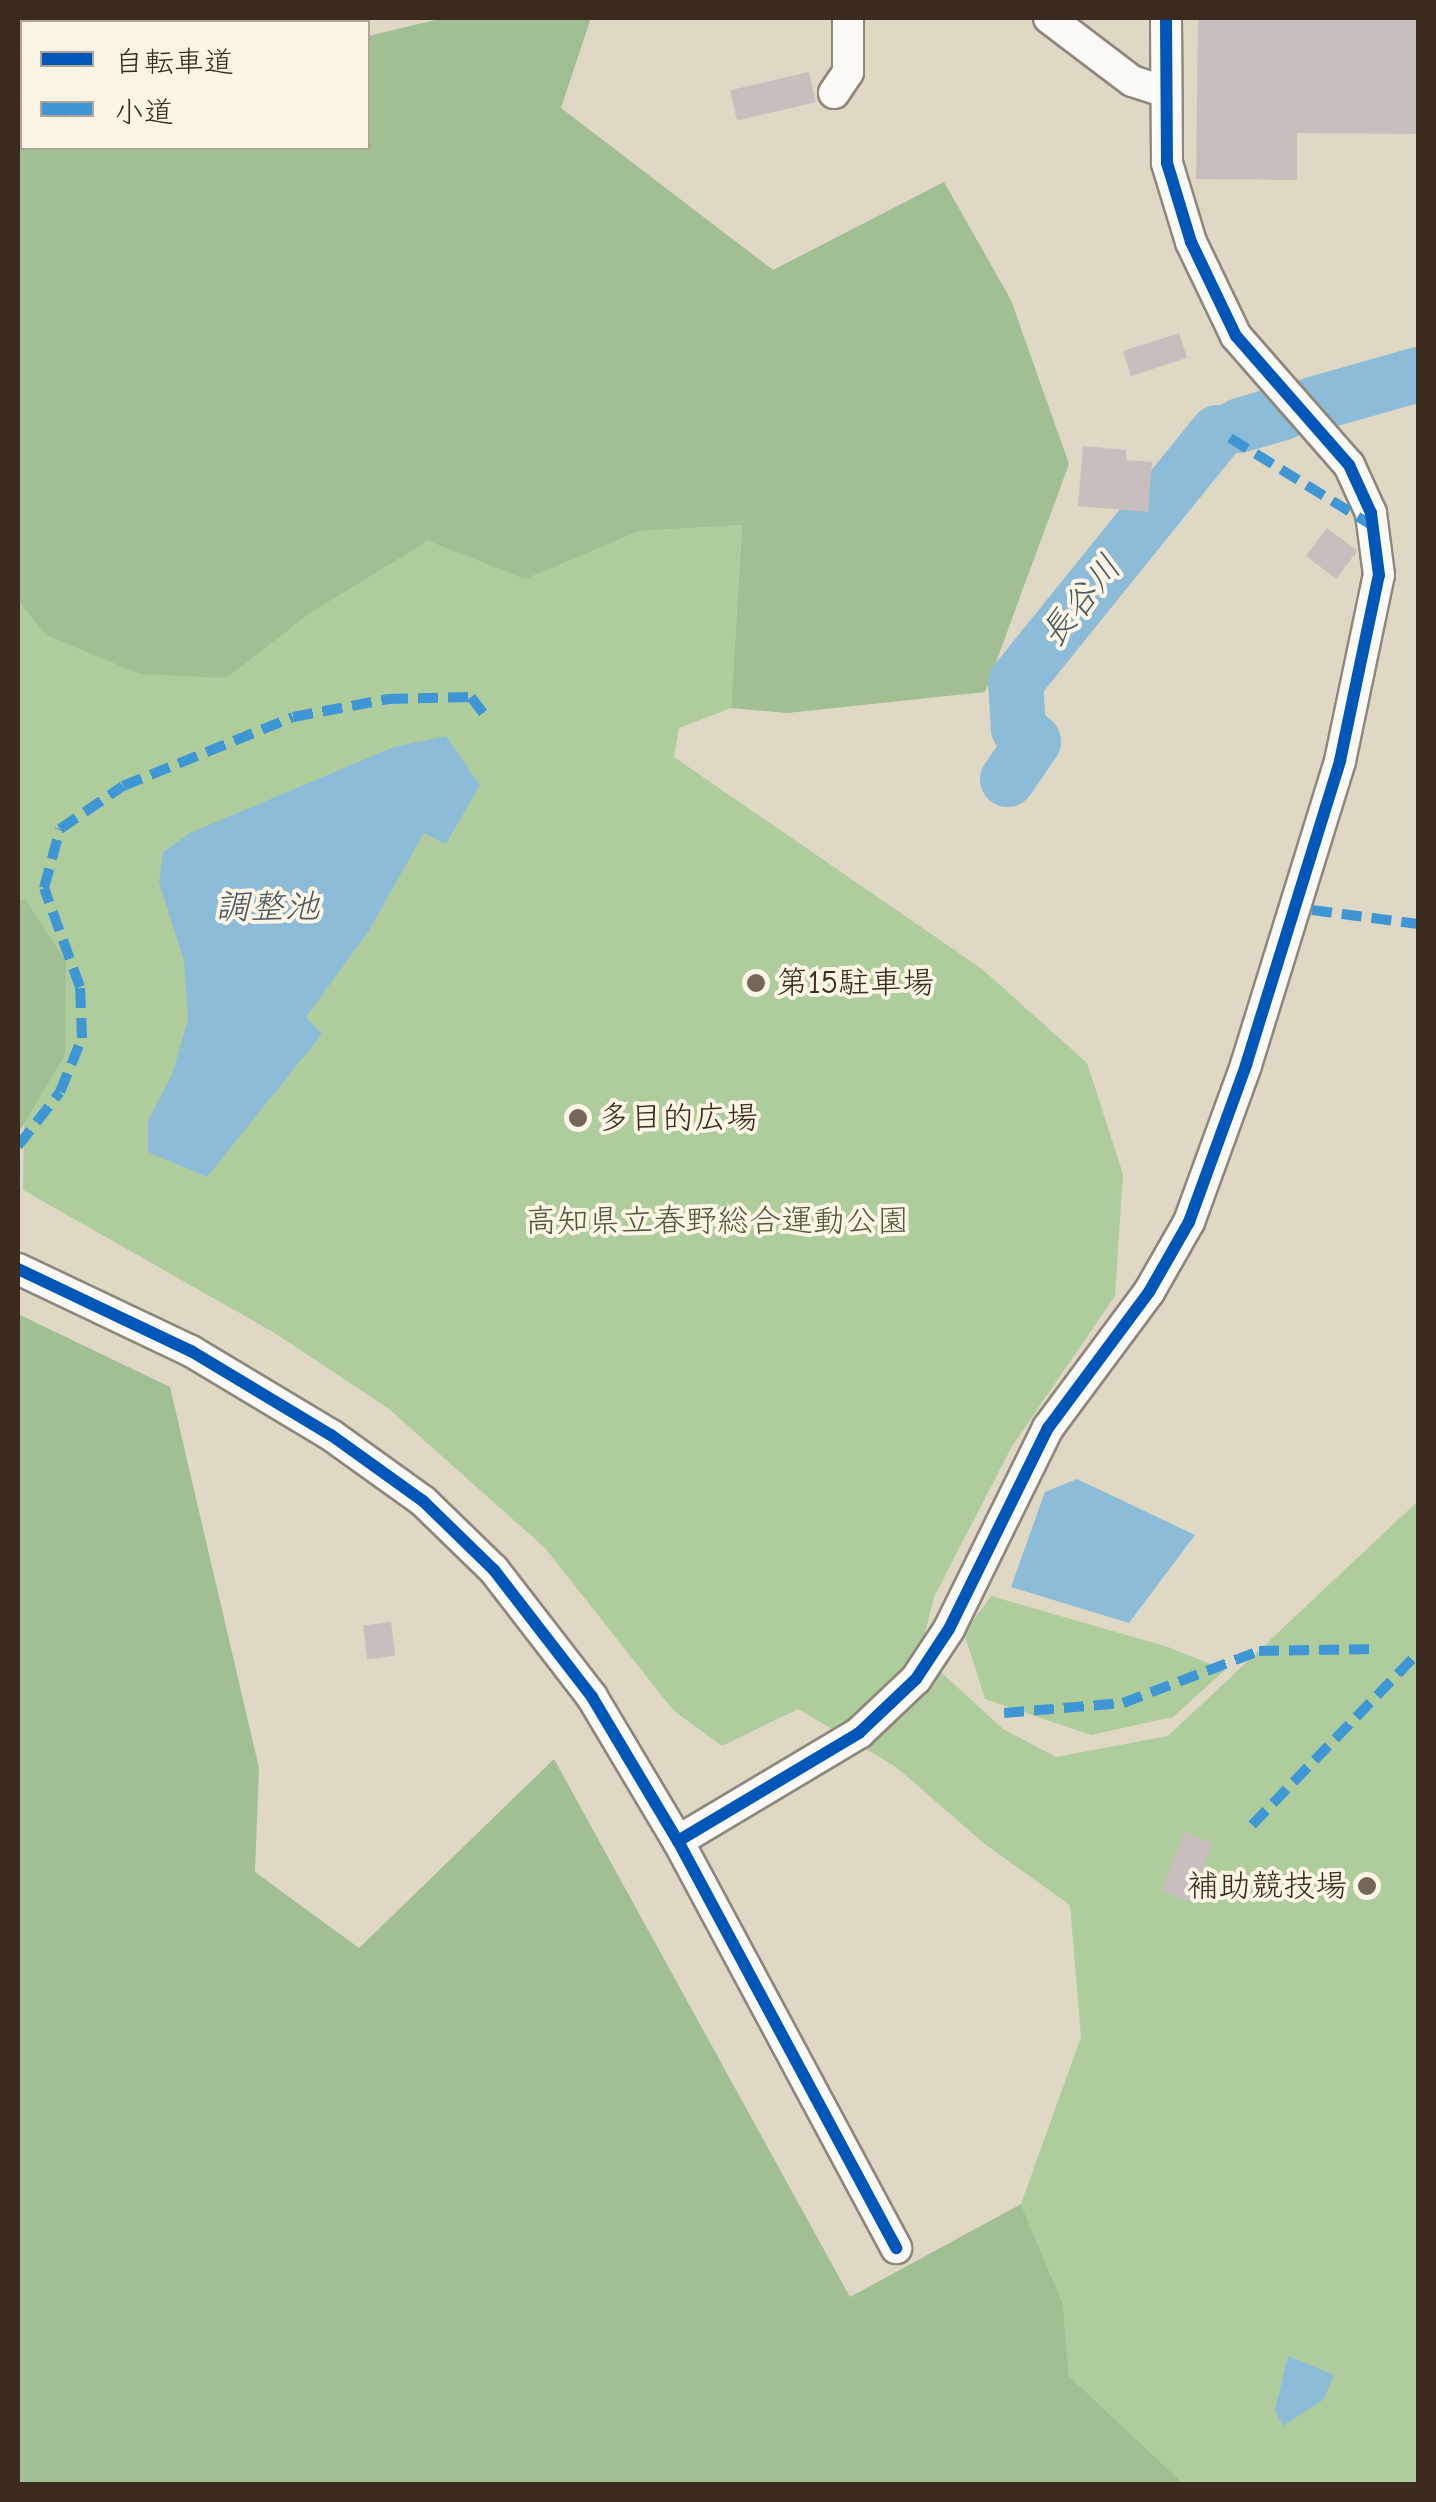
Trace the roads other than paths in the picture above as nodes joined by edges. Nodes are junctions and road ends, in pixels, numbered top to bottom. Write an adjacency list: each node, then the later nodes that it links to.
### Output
1 (848, 18): 5 (street)
2 (1049, 18): 4 (street)
3 (1166, 18): 4 (street)
4 (1165, 92): 7 (street)
5 (834, 93)
6 (18, 1269): 7 (street)
7 (678, 1841): 8 (street)
8 (896, 2248)

